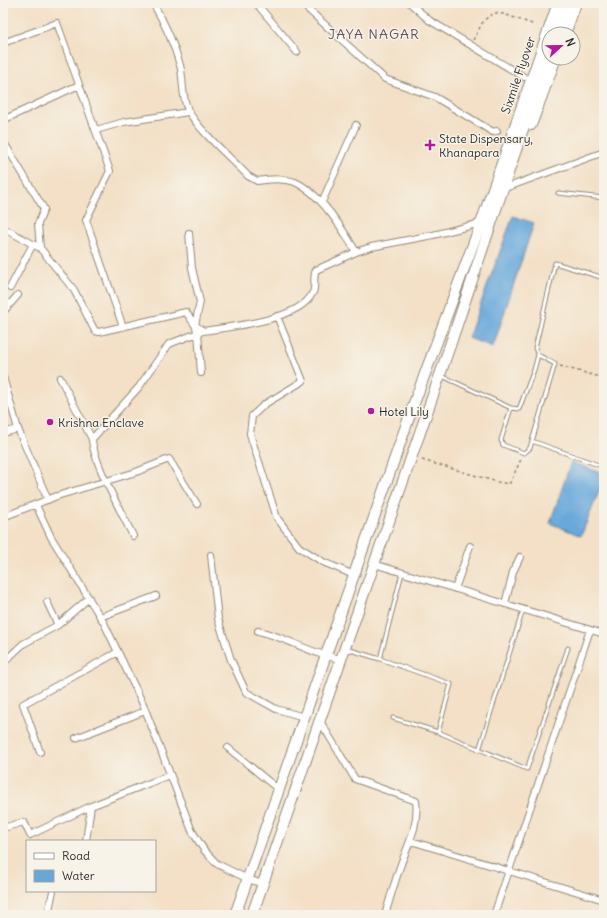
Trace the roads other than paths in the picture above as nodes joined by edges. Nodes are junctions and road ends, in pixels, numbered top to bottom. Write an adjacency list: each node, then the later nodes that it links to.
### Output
1 (153, 3): 17 (street)
2 (256, 3): 12 (street)
3 (302, 3): 21 (street)
4 (410, 3): 15 (street)
5 (551, 3): 15 (main road)
6 (558, 3): 26 (main road, Sixmile Flyover)
7 (567, 3): 9 (main road, Sixmile Flyover)
8 (576, 3): 10 (main road)
9 (558, 26)
10 (568, 26)
11 (3, 43): 16 (street)
12 (298, 52)
13 (544, 66): 26 (main road, Sixmile Flyover)
14 (553, 66): 24 (main road)
15 (524, 78): 29 (main road)
16 (80, 85): 18 (street); 20 (street)
17 (188, 112): 20 (street); 28 (street)
18 (3, 120)
19 (356, 125): 28 (street)
20 (96, 130): 41 (street)
21 (497, 131)
22 (3, 141): 33 (street)
23 (604, 152): 24 (street)
24 (508, 187): 29 (main road)
25 (558, 193): 27 (lane)
26 (495, 197): 29 (main road, Sixmile Flyover)
27 (604, 198)
28 (322, 202): 34 (street)
29 (485, 225): 34 (street); 45 (main road); 65 (main road)
30 (3, 228): 32 (street)
31 (189, 233): 40 (street)
32 (33, 244): 33 (street); 36 (street)
33 (40, 248): 41 (street)
34 (356, 252): 39 (street)
35 (604, 278): 43 (lane)
36 (10, 288)
37 (18, 295): 38 (street)
38 (3, 312)
39 (277, 316): 42 (street); 65 (street)
40 (195, 325): 41 (street); 42 (street)
41 (122, 327)
42 (200, 332): 44 (street); 51 (street)
43 (538, 355): 48 (lane); 52 (lane)
44 (201, 373)
45 (440, 375): 48 (lane); 63 (main road)
46 (3, 377): 49 (street)
47 (60, 378): 51 (street)
48 (511, 408): 52 (lane)
49 (18, 429): 50 (street); 55 (street)
50 (3, 433)
51 (92, 439): 54 (street)
52 (532, 441): 53 (lane)
53 (604, 467)
54 (107, 481): 55 (street); 56 (street); 59 (street)
55 (48, 500): 57 (street)
56 (197, 504)
57 (36, 505): 58 (street); 68 (street)
58 (3, 517)
59 (133, 536)
60 (470, 546): 66 (street)
61 (210, 555): 85 (street)
62 (520, 557): 70 (street)
63 (374, 564): 64 (street); 78 (main road)
64 (402, 572): 66 (street); 82 (lane)
65 (354, 575): 80 (main road)
66 (455, 589): 70 (street)
67 (156, 596): 72 (street)
68 (89, 598): 72 (street); 73 (street)
69 (47, 602): 73 (street)
70 (505, 604): 71 (street)
71 (523, 609): 74 (street); 91 (lane)
72 (100, 617): 79 (street)
73 (58, 625): 83 (street)
74 (590, 630): 76 (street); 99 (street)
75 (258, 631): 80 (street)
76 (604, 634)
77 (568, 648): 91 (lane)
78 (345, 649): 81 (main road); 82 (lane)
79 (118, 652): 84 (street); 92 (street)
80 (326, 657): 81 (street); 85 (main road)
81 (341, 659): 87 (main road)
82 (380, 659): 88 (lane)
83 (3, 663)
84 (145, 711): 89 (street); 93 (street)
85 (304, 717): 94 (main road)
86 (393, 718): 88 (lane)
87 (320, 721): 98 (street); 101 (main road)
88 (438, 732): 91 (lane)
89 (76, 738)
90 (228, 748): 94 (street)
91 (479, 750)
92 (40, 752)
93 (170, 775): 95 (street); 100 (street)
94 (279, 790): 100 (main road)
95 (91, 806): 96 (street); 97 (street)
96 (3, 828)
97 (86, 840)
98 (412, 841): 99 (street); 107 (street)
99 (508, 870): 103 (street); 108 (street)
100 (248, 879): 101 (street); 105 (main road)
101 (263, 884): 106 (main road)
102 (53, 892): 104 (street)
103 (604, 900)
104 (48, 915)
105 (235, 915)
106 (252, 915)
107 (384, 915)
108 (494, 915)

